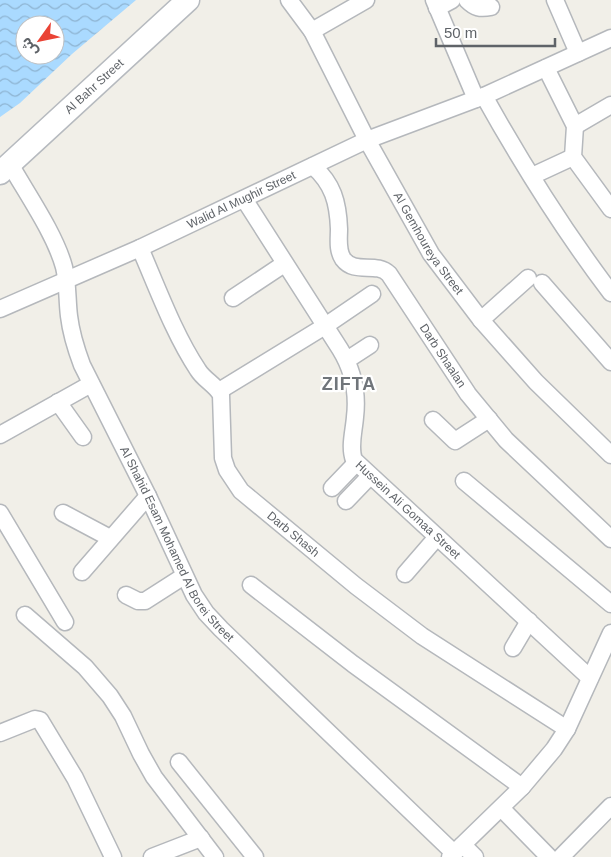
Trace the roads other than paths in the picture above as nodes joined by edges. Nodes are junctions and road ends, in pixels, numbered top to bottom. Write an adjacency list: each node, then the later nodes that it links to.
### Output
1 (188, 0): 19 (street, Al Bahr Street)
2 (289, 0): 9 (street, Al Gemhoureya Street)
3 (366, 0): 9 (street)
4 (452, 0): 7 (street)
5 (467, 0): 8 (street)
6 (554, 0): 11 (street)
7 (435, 4): 13 (street)
8 (492, 7)
9 (312, 31): 16 (street, Al Gemhoureya Street)
10 (611, 38): 11 (street, Walid Al Mughir Street)
11 (578, 53): 12 (street, Walid Al Mughir Street)
12 (546, 68): 13 (street, Walid Al Mughir Street); 15 (street)
13 (480, 97): 16 (street, Walid Al Mughir Street); 20 (street)
14 (611, 104): 15 (street)
15 (575, 126): 17 (street)
16 (367, 140): 18 (street, Walid Al Mughir Street); 30 (street, Al Gemhoureya Street)
17 (573, 158): 20 (street); 22 (street)
18 (313, 166): 21 (street, Walid Al Mughir Street); 38 (street, Darb Shaalan)
19 (5, 169): 25 (street, Al Shahid Esam Mohamed Al Borei Street)
20 (532, 176): 26 (street)
21 (244, 200): 23 (street, Walid Al Mughir Street); 24 (street, Hussein Ali Gomaa Street)
22 (611, 209)
23 (140, 248): 25 (street, Walid Al Mughir Street); 36 (street)
24 (284, 264): 28 (street); 31 (street, Hussein Ali Gomaa Street)
25 (67, 280): 29 (street, Walid Al Mughir Street); 35 (street, Al Shahid Esam Mohamed Al Borei Street)
26 (611, 293)
27 (372, 294): 31 (street)
28 (233, 298)
29 (0, 309)
30 (481, 320): 34 (street); 42 (street, Al Gemhoureya Street)
31 (325, 326): 33 (street, Hussein Ali Gomaa Street); 36 (street)
32 (370, 345): 33 (street)
33 (347, 360): 43 (street, Hussein Ali Gomaa Street)
34 (611, 362)
35 (91, 384): 37 (street); 47 (street, Al Shahid Esam Mohamed Al Borei Street)
36 (219, 391): 66 (street, Darb Shash)
37 (58, 402): 40 (street); 41 (street)
38 (489, 419): 39 (street); 53 (street, Darb Shaalan)
39 (432, 420)
40 (0, 435)
41 (83, 437)
42 (611, 455)
43 (356, 463): 44 (street, Hussein Ali Gomaa Street); 46 (street)
44 (370, 476): 48 (street); 51 (street, Hussein Ali Gomaa Street)
45 (464, 481): 59 (street)
46 (332, 488)
47 (148, 496): 52 (street); 56 (street, Al Shahid Esam Mohamed Al Borei Street)
48 (346, 501)
49 (0, 513): 61 (street)
50 (63, 513): 52 (street)
51 (437, 537): 55 (street); 62 (street, Hussein Ali Gomaa Street)
52 (110, 538): 54 (street)
53 (611, 538)
54 (82, 572)
55 (405, 574)
56 (184, 576): 58 (street); 73 (street, Al Shahid Esam Mohamed Al Borei Street)
57 (251, 584): 69 (street)
58 (126, 595)
59 (611, 604)
60 (26, 615): 72 (street)
61 (65, 622)
62 (529, 622): 64 (street); 65 (street, Hussein Ali Gomaa Street)
63 (611, 633): 65 (street)
64 (513, 648)
65 (590, 678): 66 (street)
66 (567, 729): 69 (street)
67 (0, 734): 74 (street)
68 (179, 762): 77 (street)
69 (522, 787): 71 (street)
70 (611, 806): 80 (street)
71 (501, 808): 73 (street); 79 (street)
72 (200, 838): 75 (street); 76 (street)
73 (456, 852): 78 (street, Al Shahid Esam Mohamed Al Borei Street)
74 (113, 857)
75 (152, 857)
76 (215, 857)
77 (254, 857)
78 (475, 857)
79 (549, 857)
80 (561, 857)

